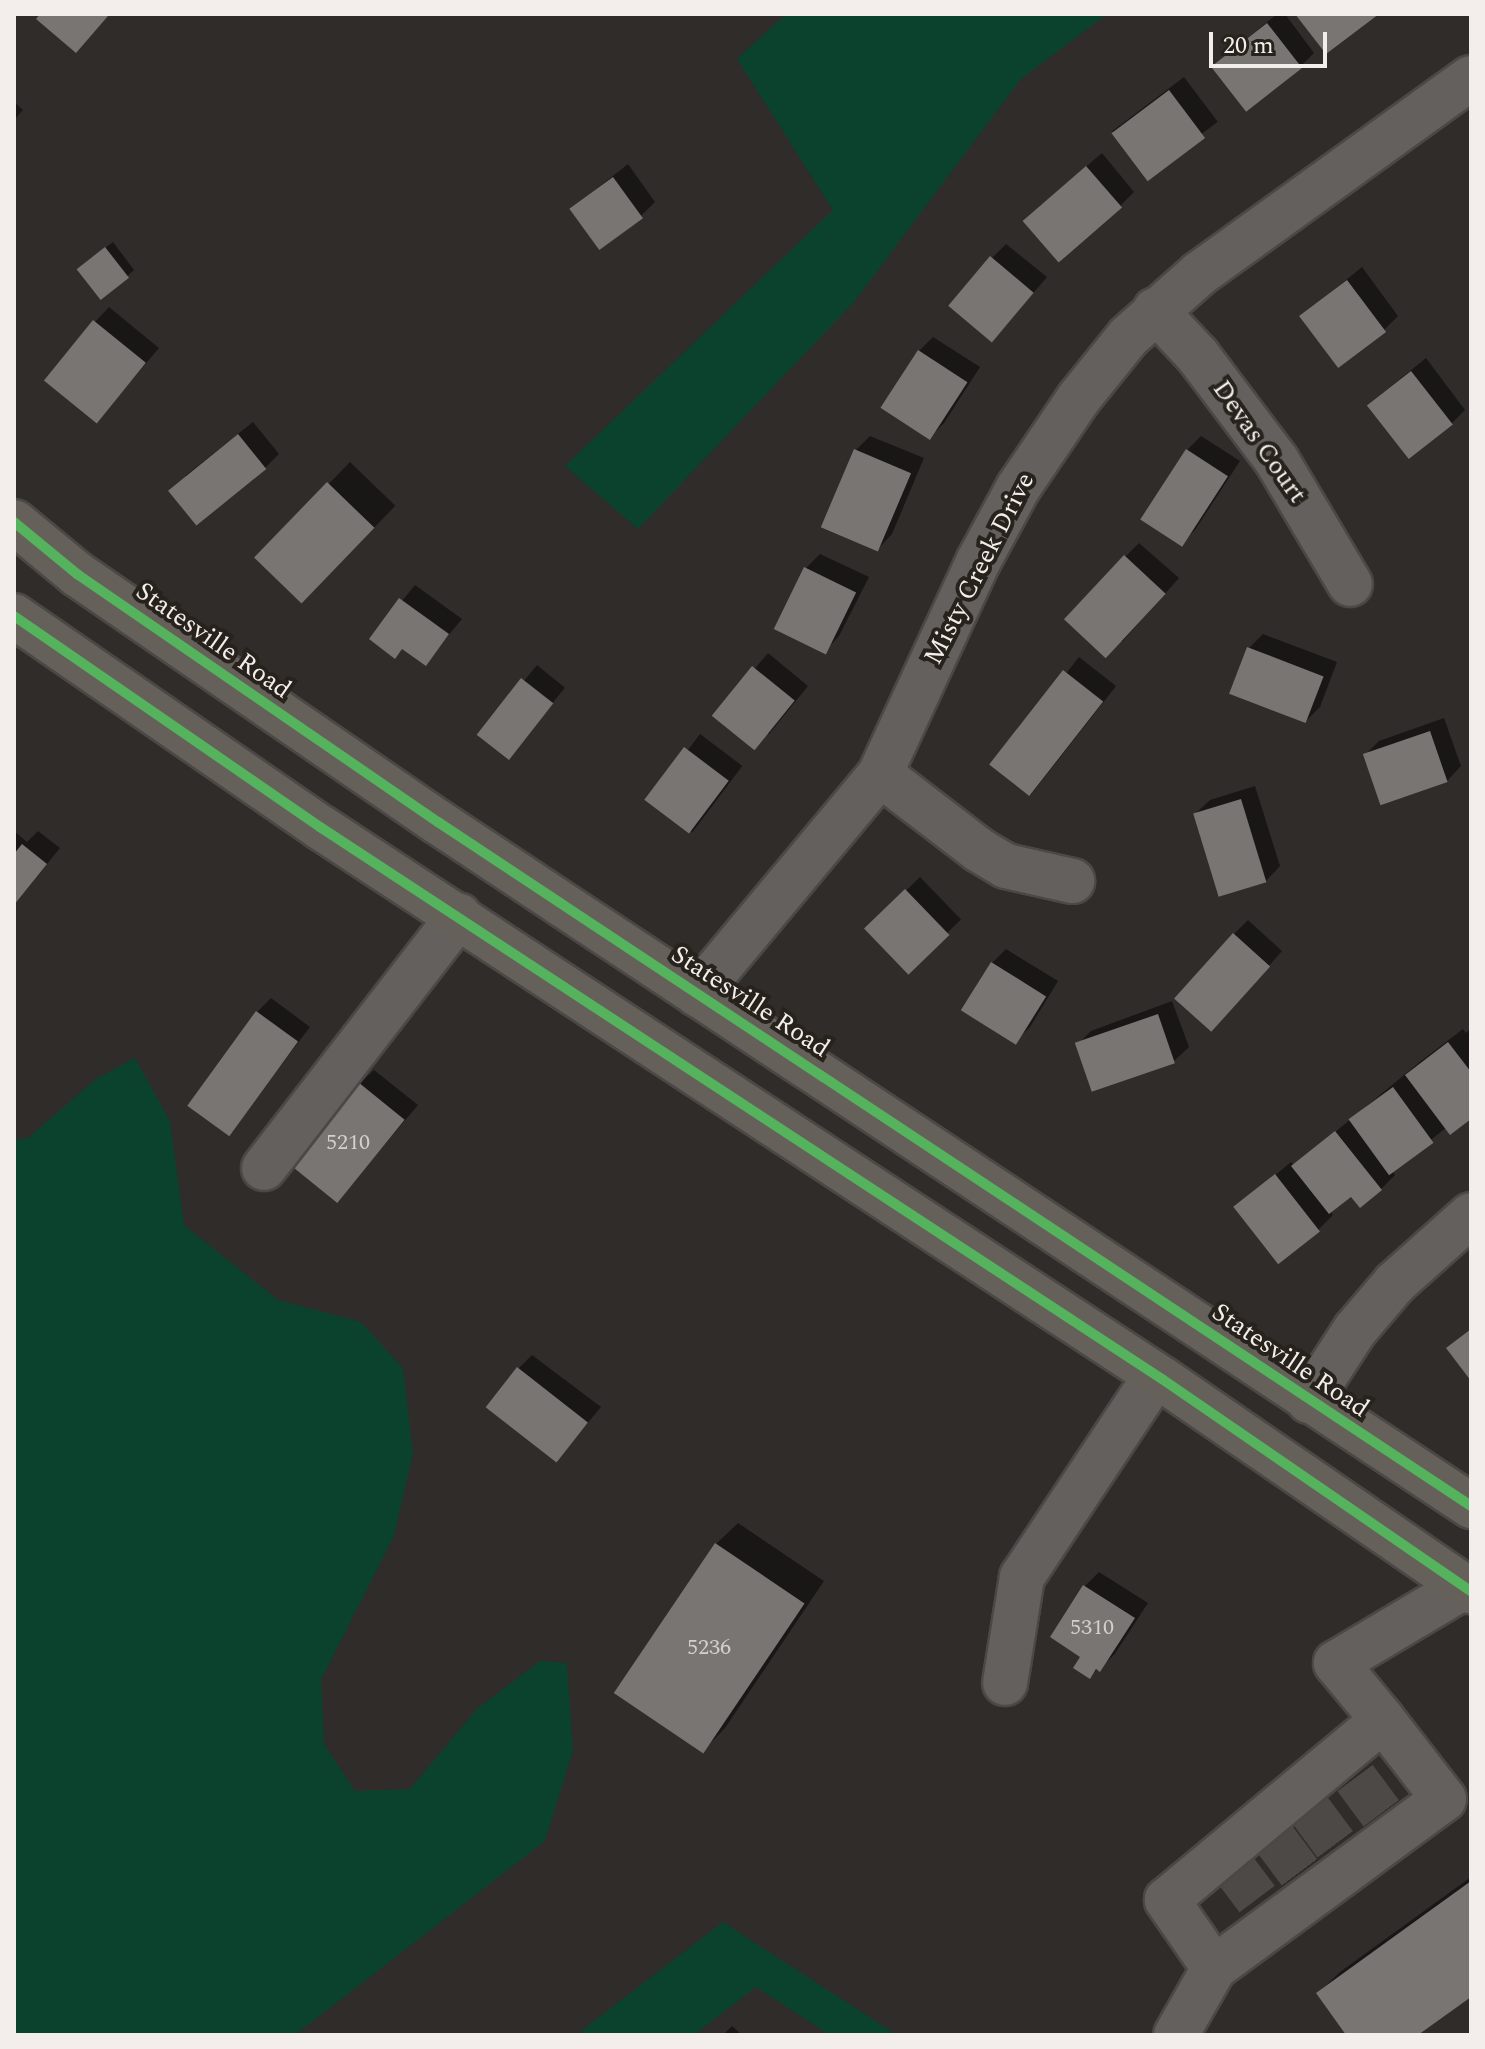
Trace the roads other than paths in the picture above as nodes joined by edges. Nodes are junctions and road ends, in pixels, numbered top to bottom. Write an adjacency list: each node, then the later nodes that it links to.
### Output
1 (1471, 78): 2 (street, Misty Creek Drive)
2 (1155, 310): 4 (street, Devas Court); 6 (street, Misty Creek Drive)
3 (14, 522): 9 (main road, Statesville Road)
4 (1350, 584)
5 (14, 616): 8 (main road)
6 (880, 774): 7 (street); 9 (street, Misty Creek Drive)
7 (1072, 881)
8 (459, 916): 10 (street); 12 (main road)
9 (697, 994): 13 (main road, Statesville Road)
10 (264, 1168)
11 (1471, 1215): 13 (street)
12 (1156, 1375): 15 (main road); 16 (street)
13 (1309, 1401): 14 (main road, Statesville Road)
14 (1471, 1506)
15 (1468, 1589): 17 (street)
16 (1005, 1683)
17 (1383, 1720): 18 (street); 18 (street)
18 (1247, 1886): 19 (street); 19 (street)
19 (1214, 1968): 20 (street)
20 (1176, 2035)

